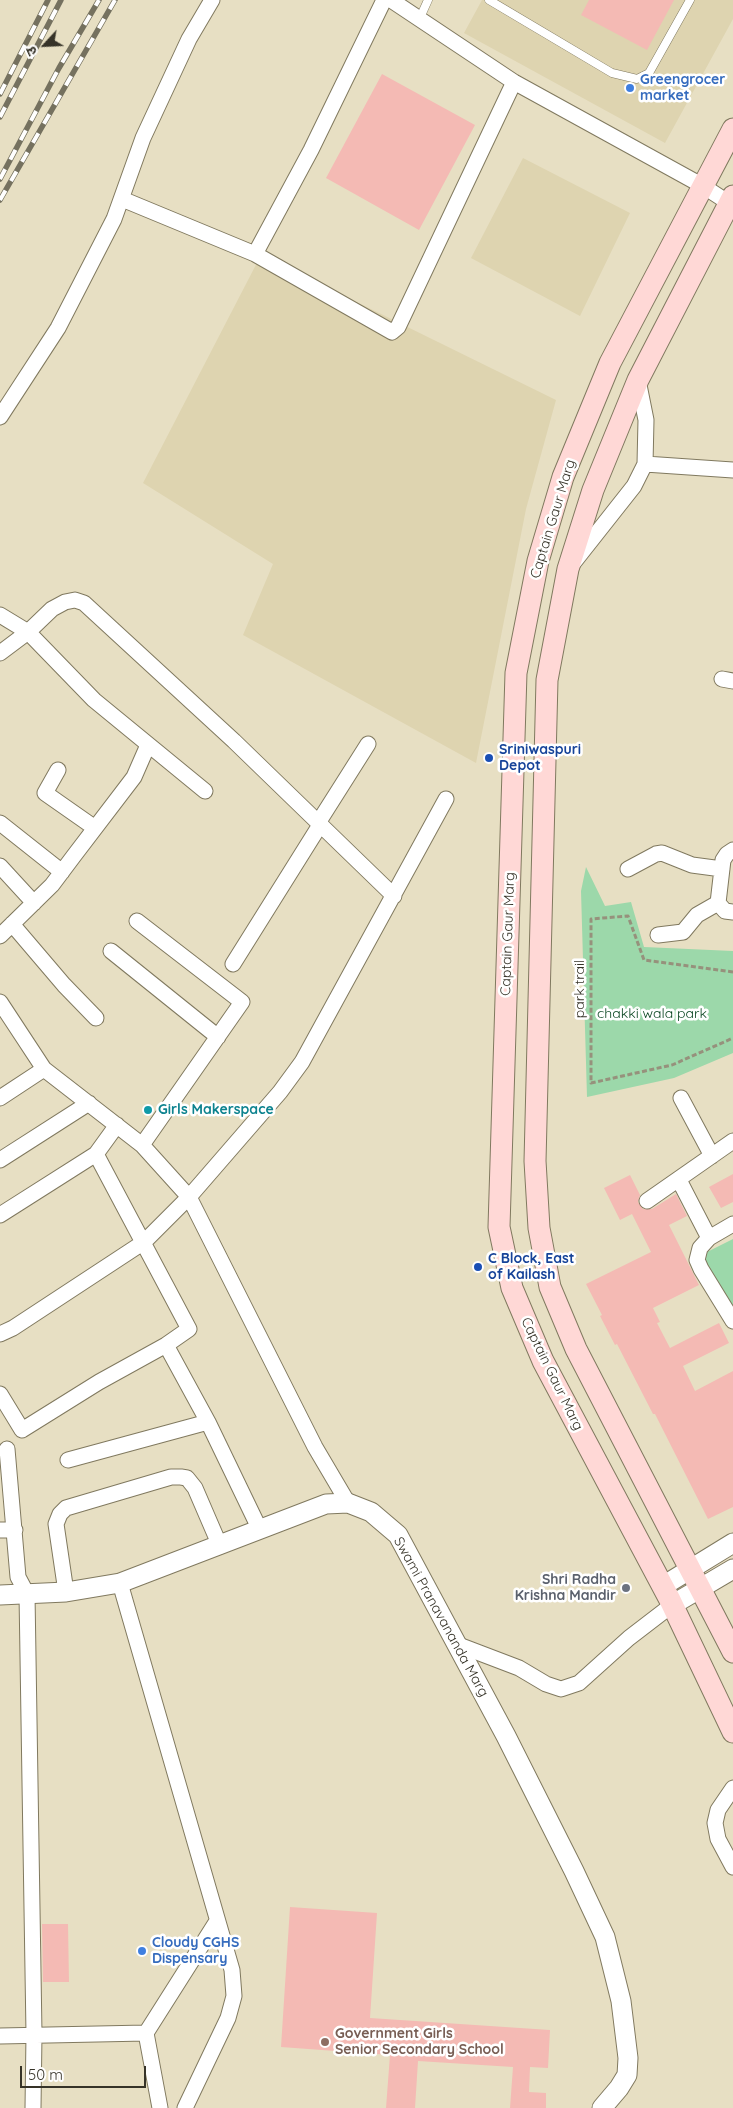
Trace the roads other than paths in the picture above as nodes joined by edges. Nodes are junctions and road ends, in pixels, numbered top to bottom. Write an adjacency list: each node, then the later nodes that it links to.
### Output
1 (212, 0): 11 (street)
2 (384, 0): 13 (street)
3 (391, 0): 7 (street)
4 (428, 0): 7 (lane)
5 (489, 0): 6 (lane)
6 (690, 0)
7 (418, 20): 8 (street)
8 (514, 82): 10 (street); 13 (street)
9 (733, 129): 10 (main road, Captain Gaur Marg)
10 (703, 186): 12 (street); 80 (main road, Captain Gaur Marg)
11 (122, 199): 13 (street); 15 (street)
12 (731, 199): 14 (main road)
13 (255, 254)
14 (638, 380): 16 (street); 18 (main road)
15 (0, 417)
16 (645, 464): 17 (street); 18 (street)
17 (733, 470)
18 (568, 569): 78 (main road)
19 (0, 615): 20 (street)
20 (28, 632): 21 (street); 23 (street); 28 (street)
21 (0, 653)
22 (368, 744): 28 (street)
23 (148, 745): 25 (street); 29 (street)
24 (58, 770): 29 (street)
25 (205, 791)
26 (446, 799): 35 (street)
27 (0, 823): 34 (street)
28 (319, 824): 35 (street); 44 (street)
29 (95, 828): 34 (street)
30 (733, 850): 33 (street)
31 (0, 866): 36 (street)
32 (628, 869): 33 (street)
33 (722, 869): 37 (street)
34 (62, 872): 36 (street)
35 (394, 896): 59 (street)
36 (34, 902): 40 (street)
37 (718, 903): 38 (street); 41 (street)
38 (733, 912)
39 (137, 921): 47 (street)
40 (12, 924): 42 (street); 46 (street)
41 (658, 935)
42 (0, 936)
43 (111, 951): 47 (street)
44 (233, 964)
45 (0, 1002): 48 (street)
46 (96, 1018)
47 (218, 1037): 54 (street)
48 (44, 1068): 49 (street); 51 (street)
49 (0, 1098)
50 (681, 1098): 56 (street)
51 (89, 1103): 52 (street); 57 (street)
52 (117, 1125): 54 (street); 55 (street)
53 (733, 1141): 56 (street)
54 (142, 1145): 59 (street)
55 (96, 1154): 61 (street); 64 (street)
56 (712, 1156): 58 (street)
57 (0, 1160)
58 (679, 1180): 60 (street); 63 (street)
59 (189, 1197): 64 (street); 72 (street)
60 (647, 1201)
61 (0, 1215)
62 (733, 1224): 63 (street)
63 (709, 1238): 65 (street)
64 (144, 1242): 66 (street); 67 (street)
65 (733, 1321)
66 (0, 1334)
67 (166, 1344): 68 (street); 69 (street)
68 (0, 1394)
69 (208, 1422): 71 (street); 74 (street)
70 (7, 1449): 73 (street)
71 (68, 1460)
72 (348, 1503): 74 (street, Swami Pranavananda Marg); 85 (street, Swami Pranavananda Marg)
73 (8, 1530): 82 (street)
74 (260, 1530): 76 (street, Swami Pranavananda Marg)
75 (733, 1544): 78 (street)
76 (220, 1546): 79 (street, Swami Pranavananda Marg); 81 (street)
77 (733, 1569): 78 (street)
78 (696, 1578): 80 (street); 84 (street); 86 (main road)
79 (120, 1584): 81 (street, Swami Pranavananda Marg); 90 (street)
80 (662, 1586): 84 (main road, Captain Gaur Marg)
81 (66, 1592): 82 (street, Swami Pranavananda Marg)
82 (27, 1594): 83 (street, Swami Pranavananda Marg); 92 (street)
83 (0, 1595)
84 (672, 1605): 85 (street); 87 (main road, Captain Gaur Marg)
85 (456, 1644): 94 (street, Swami Pranavananda Marg)
86 (733, 1652)
87 (733, 1732)
88 (733, 1788): 89 (street)
89 (733, 1867)
90 (217, 1921): 91 (street); 97 (street)
91 (146, 2033): 92 (street); 96 (street)
92 (34, 2034): 93 (street); 95 (street)
93 (0, 2036)
94 (619, 2088): 98 (street, Swami Pranavananda Marg); 99 (street, Swami Pranavananda Marg)
95 (33, 2108)
96 (160, 2108)
97 (185, 2108)
98 (602, 2108)
99 (619, 2108)

